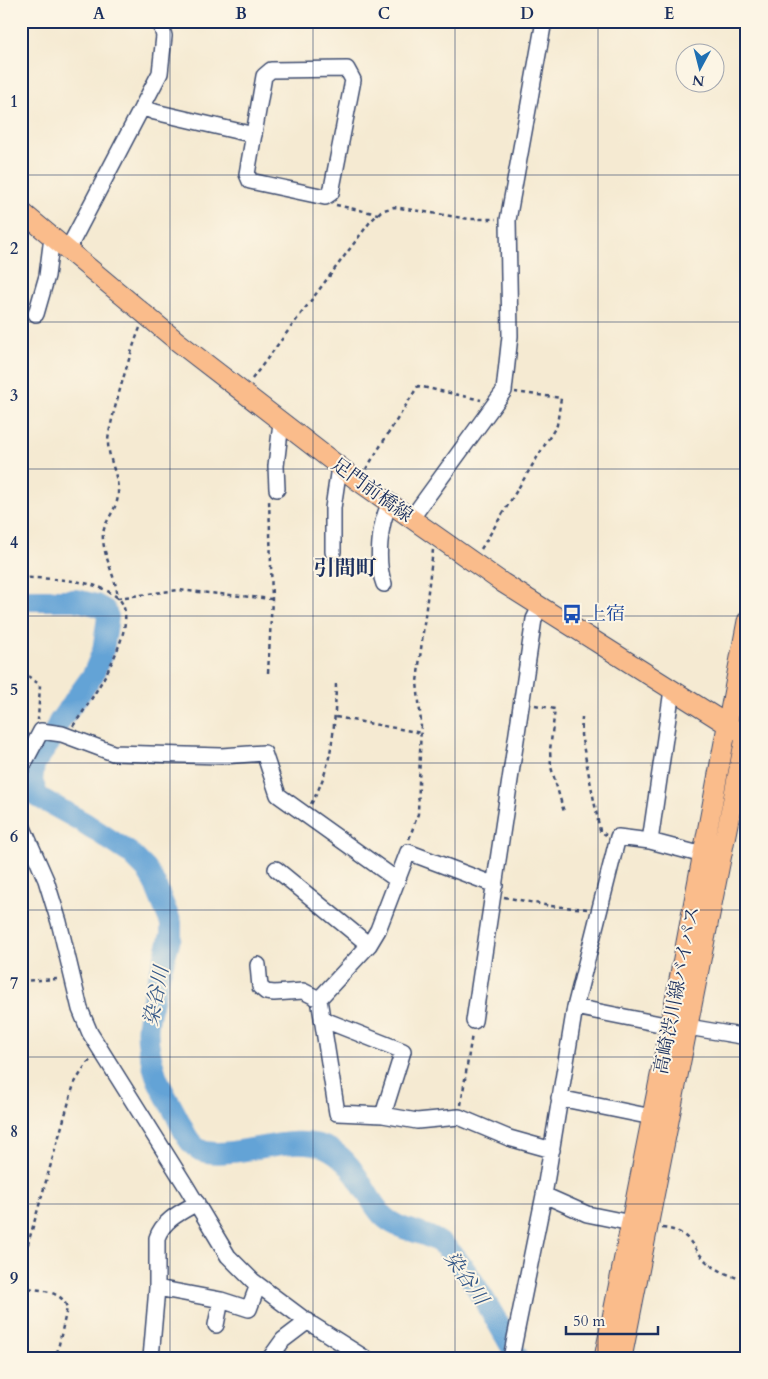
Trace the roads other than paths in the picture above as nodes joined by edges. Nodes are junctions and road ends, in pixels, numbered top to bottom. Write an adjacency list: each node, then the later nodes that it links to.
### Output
1 (160, 21): 3 (street)
2 (544, 21): 13 (street)
3 (142, 107): 4 (street); 7 (street)
4 (254, 135): 4 (street)
5 (21, 211): 6 (main road, 足門前橋線)
6 (52, 237): 7 (main road, 足門前橋線); 8 (street)
7 (68, 249): 9 (main road, 足門前橋線)
8 (36, 314)
9 (281, 422): 10 (main road, 足門前橋線); 11 (street)
10 (339, 467): 12 (main road, 足門前橋線); 14 (street)
11 (273, 493)
12 (390, 504): 13 (main road, 足門前橋線); 15 (street)
13 (411, 519): 16 (main road, 足門前橋線)
14 (333, 552)
15 (384, 584)
16 (540, 607): 18 (main road, 足門前橋線); 27 (street)
17 (747, 621): 19 (main road, 高崎渋川線バイパス)
18 (672, 690): 19 (main road, 足門前橋線); 23 (street)
19 (726, 725): 20 (main road, 足門前橋線); 24 (main road, 高崎渋川線バイパス)
20 (746, 734): 34 (main road, 高崎渋川線バイパス)
21 (21, 769): 26 (street)
22 (21, 823): 41 (street)
23 (650, 841): 24 (street); 31 (street)
24 (703, 855): 34 (main road, 高崎渋川線バイパス)
25 (276, 869): 28 (street)
26 (397, 880): 27 (street); 28 (street)
27 (494, 890): 33 (street)
28 (369, 945): 30 (street)
29 (258, 965): 30 (street)
30 (319, 1000): 32 (street)
31 (575, 1007): 34 (street); 36 (street)
32 (322, 1019): 37 (street); 37 (street)
33 (474, 1021)
34 (679, 1027): 35 (street); 38 (main road, 高崎渋川線バイパス); 42 (main road, 高崎渋川線バイパス)
35 (747, 1037)
36 (559, 1098): 38 (street); 39 (street)
37 (383, 1115): 39 (street)
38 (652, 1116): 42 (main road, 高崎渋川線バイパス)
39 (552, 1150): 40 (street)
40 (544, 1195): 42 (street); 51 (street)
41 (197, 1204): 43 (street); 44 (street)
42 (639, 1224): 52 (main road, 高崎渋川線バイパス); 53 (main road, 高崎渋川線バイパス)
43 (258, 1285): 45 (street); 46 (street)
44 (158, 1288): 45 (street); 48 (street)
45 (221, 1300): 47 (street)
46 (308, 1322): 49 (street); 50 (street)
47 (216, 1325)
48 (151, 1358)
49 (270, 1358)
50 (366, 1358)
51 (511, 1358)
52 (604, 1358)
53 (622, 1358)

